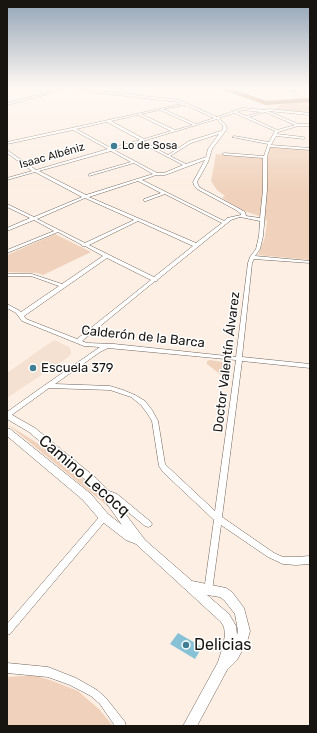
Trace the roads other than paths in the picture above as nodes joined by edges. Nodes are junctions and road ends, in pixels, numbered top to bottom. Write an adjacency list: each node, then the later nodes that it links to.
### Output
1 (112, 121): 8 (street)
2 (153, 121): 13 (street)
3 (186, 121): 9 (street)
4 (207, 121): 9 (street, Isaac Albéniz)
5 (220, 121): 14 (street)
6 (254, 121): 15 (street)
7 (289, 121): 10 (street)
8 (108, 122): 12 (street); 18 (street)
9 (195, 125): 13 (street, Isaac Albéniz)
10 (298, 125): 11 (street); 15 (street)
11 (310, 125)
12 (75, 129): 19 (street); 21 (street)
13 (174, 131): 18 (street, Isaac Albéniz)
14 (223, 132): 25 (street); 27 (street)
15 (276, 133): 17 (street); 20 (street, Doctor Valentín Álvarez)
16 (234, 138): 20 (street)
17 (304, 138)
18 (141, 140): 21 (street, Isaac Albéniz); 25 (street)
19 (7, 143)
20 (269, 144): 22 (street); 26 (street, Doctor Valentín Álvarez)
21 (110, 149): 28 (street); 30 (street, Isaac Albéniz)
22 (310, 150)
23 (7, 151): 30 (street)
24 (224, 154): 26 (street)
25 (168, 156): 29 (street)
26 (266, 157): 42 (street, Doctor Valentín Álvarez)
27 (206, 158): 29 (street); 39 (street)
28 (134, 162): 31 (street); 32 (street)
29 (185, 165): 31 (street)
30 (34, 170): 33 (street, Isaac Albéniz); 36 (street)
31 (156, 174): 34 (street)
32 (90, 175)
33 (7, 179)
34 (139, 180): 35 (street); 36 (street)
35 (164, 193): 37 (street); 43 (street)
36 (86, 197): 40 (street); 41 (street)
37 (145, 200)
38 (7, 205): 40 (street)
39 (244, 217): 42 (street); 43 (street)
40 (33, 219): 44 (street); 45 (street)
41 (137, 220): 46 (street); 47 (street)
42 (263, 220): 50 (street, Doctor Valentín Álvarez)
43 (224, 222): 47 (street)
44 (7, 230)
45 (56, 231): 46 (street); 48 (street)
46 (84, 245): 49 (street)
47 (196, 245): 53 (street)
48 (7, 252)
49 (106, 256): 53 (street); 54 (street)
50 (252, 257): 51 (street); 59 (street, Doctor Valentín Álvarez)
51 (310, 262)
52 (7, 276): 54 (street)
53 (155, 280): 57 (street)
54 (63, 286): 56 (street)
55 (7, 306): 56 (street, Calderón de la Barca)
56 (21, 315): 57 (street, Calderón de la Barca)
57 (77, 342): 58 (street, Calderón de la Barca)
58 (109, 346): 59 (street, Calderón de la Barca); 61 (street)
59 (239, 358): 60 (street, Calderón de la Barca); 66 (street, Doctor Valentín Álvarez)
60 (310, 366)
61 (47, 386): 62 (street); 66 (street)
62 (7, 415): 64 (street, Camino Lecocq)
63 (7, 431): 65 (street, Camino Lecocq)
64 (104, 491): 67 (street); 68 (street, Camino Lecocq)
65 (104, 517): 68 (street, Camino Lecocq); 71 (street)
66 (218, 519): 69 (street); 70 (street, Doctor Valentín Álvarez)
67 (148, 524)
68 (141, 543): 70 (street, Camino Lecocq)
69 (310, 560)
70 (207, 594): 72 (street, Camino Lecocq); 72 (street, Camino Lecocq)
71 (7, 631)
72 (222, 667): 75 (street)
73 (7, 668): 74 (street)
74 (121, 726)
75 (190, 726)

